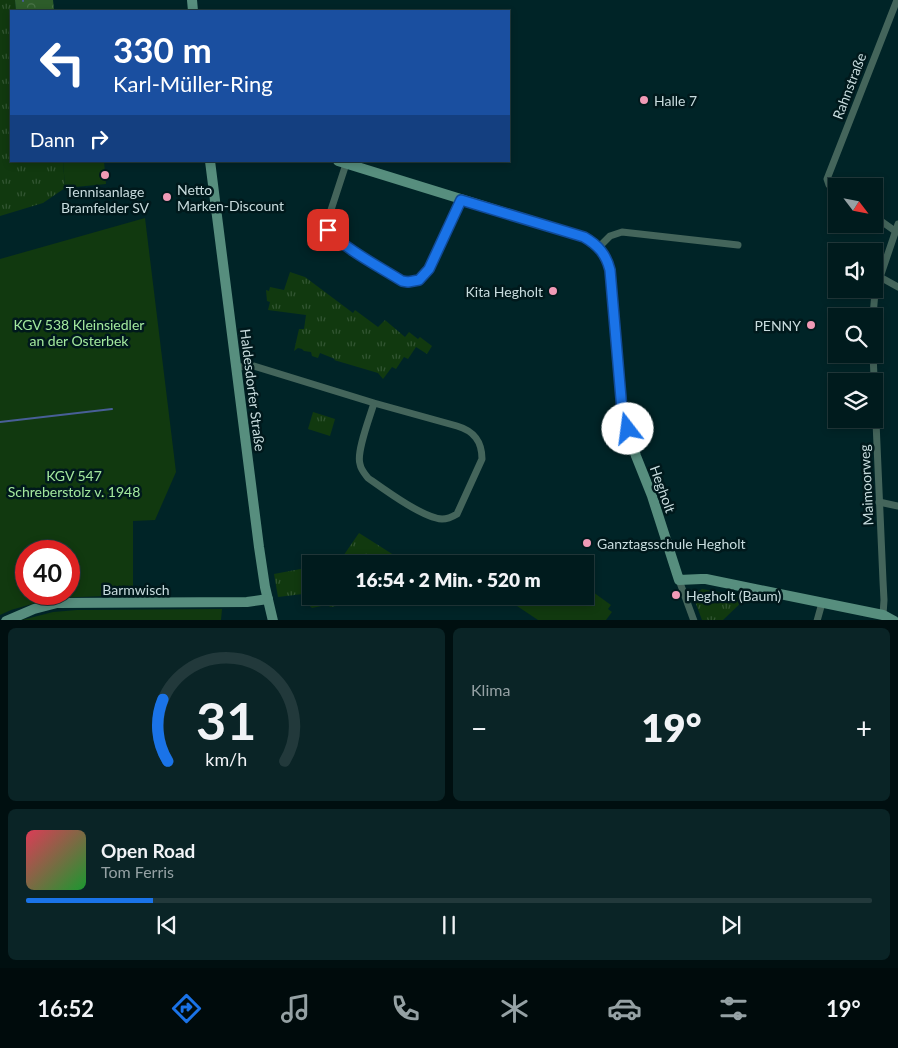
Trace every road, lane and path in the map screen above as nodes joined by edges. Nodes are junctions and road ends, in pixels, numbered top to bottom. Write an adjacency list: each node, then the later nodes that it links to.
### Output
1 (897, 0): 4 (street, Rahnstraße)
2 (210, 162): 14 (street, Haldesdorfer Straße)
3 (342, 163): 5 (street); 5 (street)
4 (828, 183)
5 (461, 200): 9 (street)
6 (883, 220): 7 (street)
7 (896, 227): 10 (street)
8 (738, 245): 9 (street)
9 (599, 247): 18 (street, Hegholt)
10 (883, 268)
11 (883, 278): 12 (street)
12 (898, 286)
13 (873, 363): 16 (street, Maimoorweg)
14 (236, 367): 15 (street); 19 (street, Haldesdorfer Straße)
15 (374, 403): 15 (street)
16 (879, 502): 17 (street); 21 (street, Maimoorweg)
17 (898, 506)
18 (679, 580): 20 (street); 24 (street, Hegholt)
19 (268, 599): 22 (street, Barmwisch); 23 (street, Haldesdorfer Straße)
20 (822, 603): 21 (street); 25 (street)
21 (883, 616): 26 (street)
22 (6, 620)
23 (273, 620)
24 (694, 620)
25 (817, 620)
26 (894, 620)

